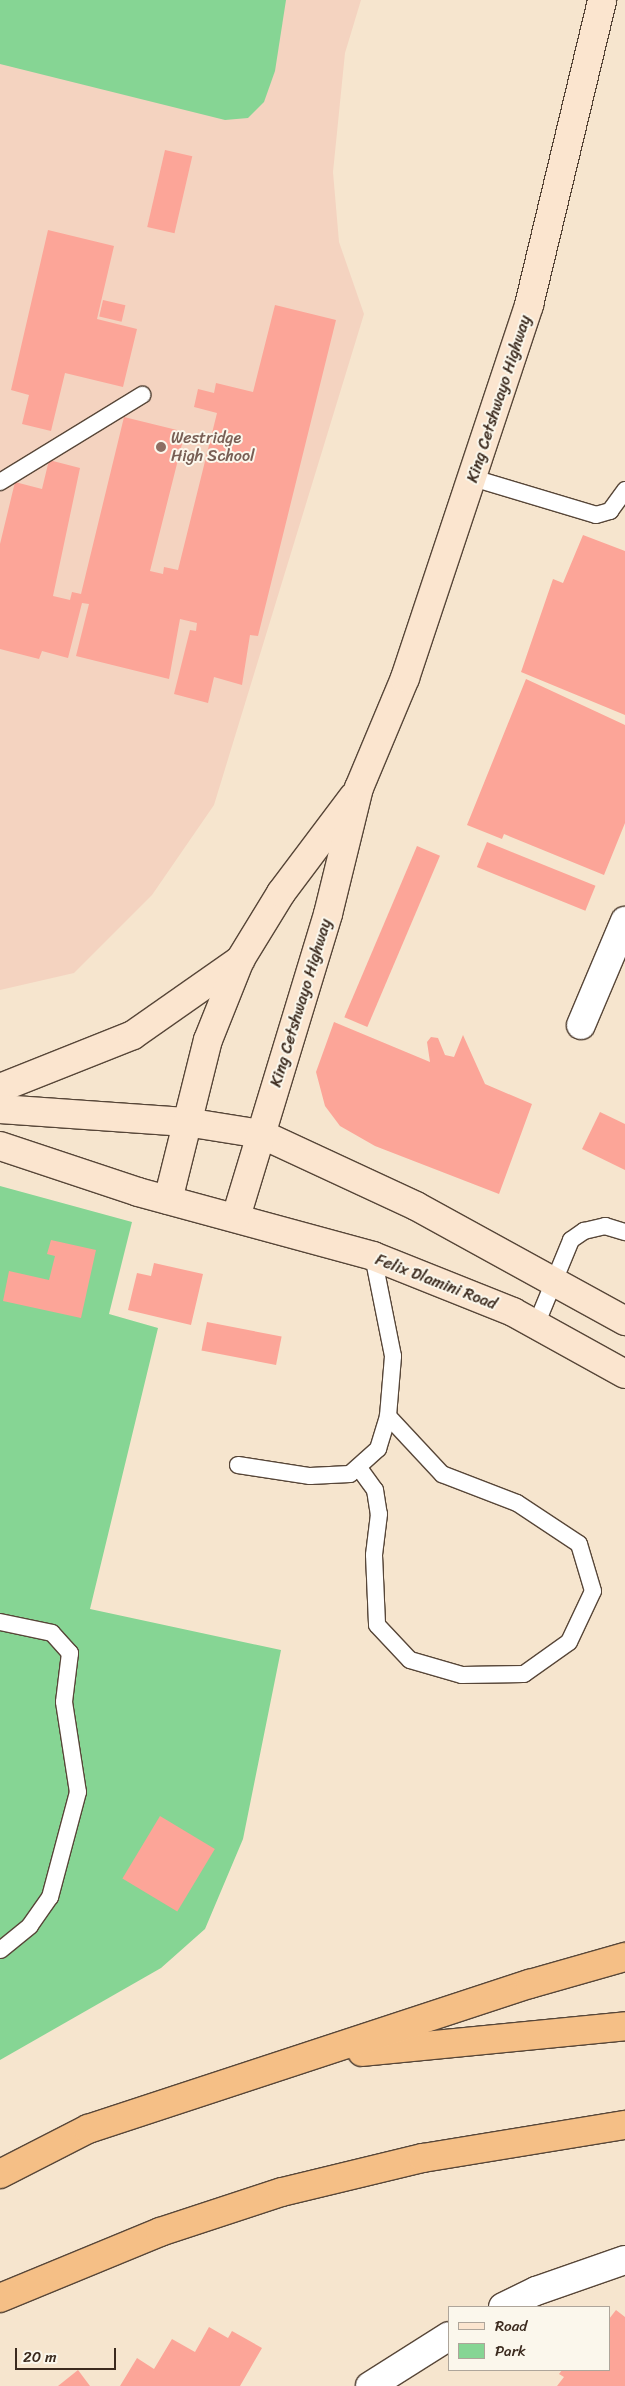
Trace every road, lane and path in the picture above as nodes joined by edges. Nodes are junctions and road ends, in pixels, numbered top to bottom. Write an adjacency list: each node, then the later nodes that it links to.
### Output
1 (602, 0): 3 (main road, King Cetshwayo Highway)
2 (142, 395): 4 (lane)
3 (474, 478): 5 (lane); 6 (main road, King Cetshwayo Highway)
4 (0, 482)
5 (625, 490)
6 (360, 788): 8 (main road, King Cetshwayo Highway); 13 (main road, King Cetshwayo Highway)
7 (625, 921): 9 (street)
8 (240, 960): 10 (main road); 12 (main road, King Cetshwayo Highway)
9 (581, 1025)
10 (0, 1088)
11 (0, 1109): 12 (main road)
12 (186, 1122): 13 (main road); 15 (main road, King Cetshwayo Highway)
13 (261, 1134): 16 (main road, King Cetshwayo Highway); 19 (main road)
14 (0, 1146): 15 (main road)
15 (168, 1200): 16 (main road, Felix Dlamini Road)
16 (236, 1217): 18 (main road, Felix Dlamini Road)
17 (625, 1232): 19 (lane)
18 (373, 1256): 21 (main road, Felix Dlamini Road); 23 (lane)
19 (553, 1278): 20 (main road); 21 (lane)
20 (625, 1322)
21 (536, 1326): 22 (main road, Felix Dlamini Road)
22 (625, 1374)
23 (388, 1416): 25 (lane); 25 (lane)
24 (238, 1465): 25 (lane)
25 (359, 1468)
26 (0, 1622): 27 (lane)
27 (0, 1950)
28 (625, 1957): 30 (highway)
29 (625, 2026): 30 (highway)
30 (310, 2058): 32 (highway)
31 (625, 2125): 34 (highway)
32 (0, 2174)
33 (625, 2260): 35 (street)
34 (0, 2298)
35 (506, 2306)
36 (448, 2337): 37 (street)
37 (370, 2386)

